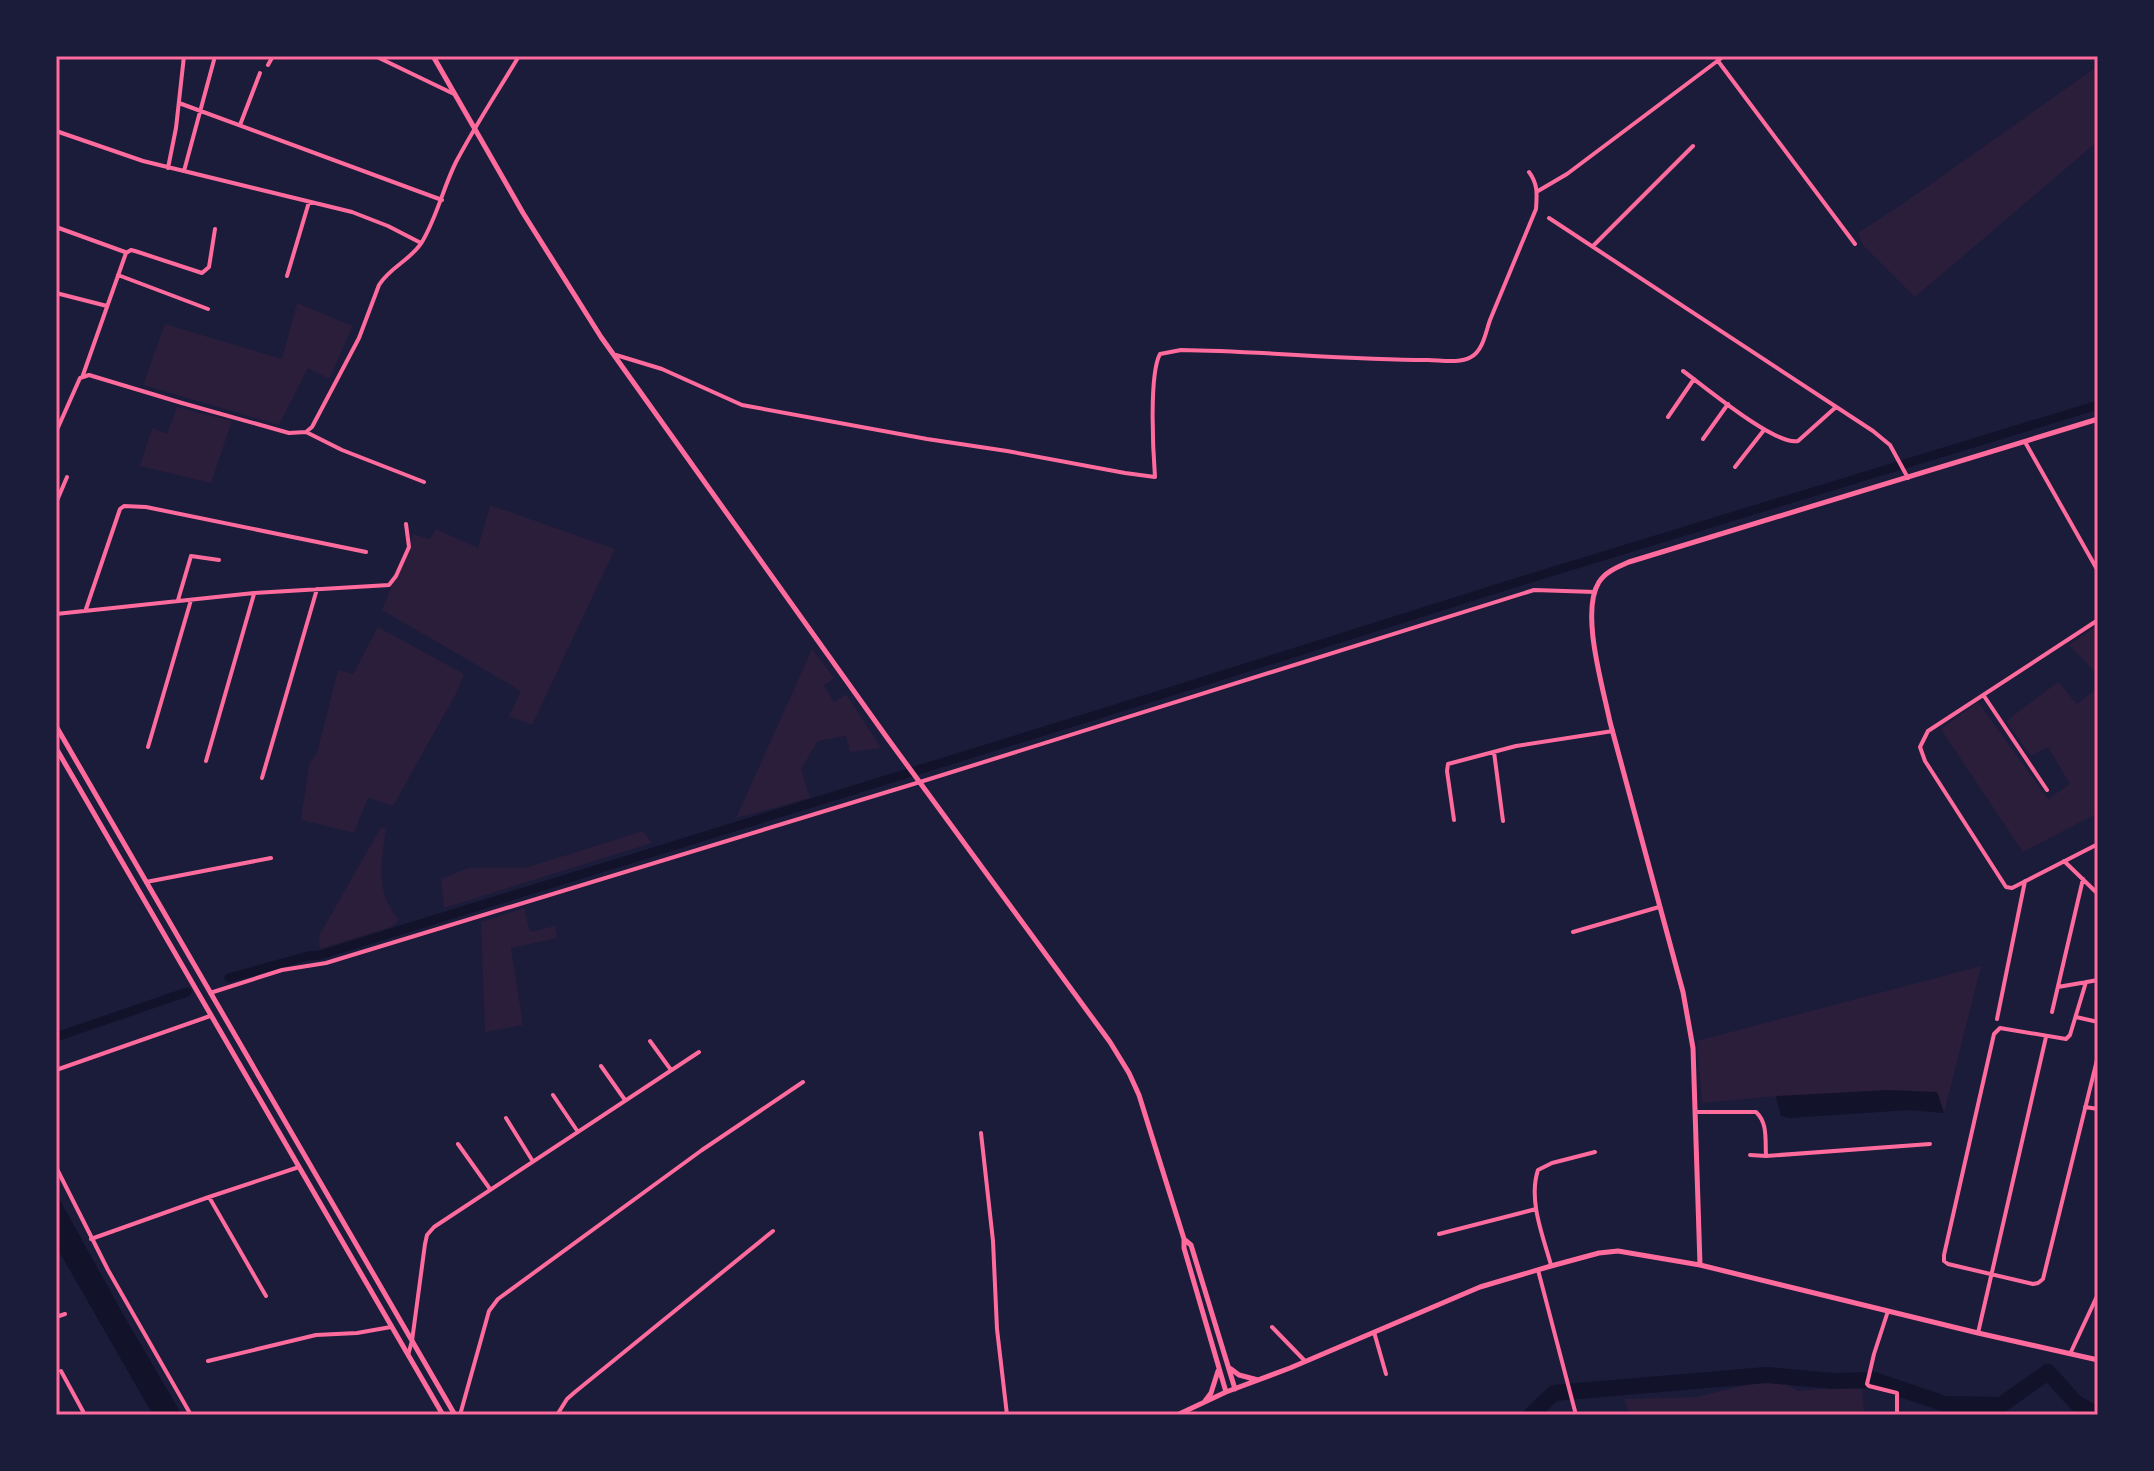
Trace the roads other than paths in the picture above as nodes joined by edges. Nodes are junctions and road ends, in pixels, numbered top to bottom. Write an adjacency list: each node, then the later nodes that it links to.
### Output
1 (184, 56): 12 (street)
2 (273, 56): 9 (street)
3 (375, 56): 11 (street)
4 (433, 56): 11 (street)
5 (519, 56): 15 (street)
6 (1724, 56): 8 (street)
7 (214, 60): 13 (street)
8 (1718, 61): 21 (street); 28 (street)
9 (268, 65)
10 (260, 73): 14 (street)
11 (454, 94): 15 (street)
12 (179, 103): 13 (street); 18 (street)
13 (200, 112): 14 (street); 19 (street)
14 (240, 125): 22 (street)
15 (475, 130): 22 (street); 36 (street)
16 (56, 131): 18 (street)
17 (1693, 146): 29 (street)
18 (168, 168): 19 (street)
19 (184, 171): 23 (street)
20 (1529, 172): 21 (street)
21 (1538, 191): 36 (street)
22 (442, 200): 27 (street)
23 (309, 202): 27 (street); 32 (street)
24 (1549, 218): 29 (street)
25 (56, 227): 30 (street)
26 (215, 229): 30 (street)
27 (421, 243): 46 (street)
28 (1855, 244)
29 (1592, 246): 41 (street)
30 (126, 253): 31 (street)
31 (118, 275): 34 (street); 35 (street)
32 (287, 276)
33 (56, 293): 34 (street)
34 (107, 306): 38 (street)
35 (208, 309)
36 (613, 354): 74 (street)
37 (1683, 371): 39 (street)
38 (83, 376): 45 (street); 46 (street)
39 (1694, 379): 40 (street); 42 (street)
40 (1728, 404): 44 (street); 47 (street)
41 (1836, 407): 44 (street); 50 (street)
42 (1668, 417)
43 (2098, 419): 48 (street)
44 (1764, 430): 49 (street)
45 (56, 432)
46 (306, 432): 52 (street)
47 (1703, 439)
48 (2025, 442): 50 (street); 57 (street)
49 (1735, 467)
50 (1907, 475): 59 (street)
51 (67, 477): 53 (street)
52 (424, 482)
53 (56, 503)
54 (406, 524): 58 (street)
55 (366, 552): 63 (street)
56 (219, 560): 62 (street)
57 (2098, 571)
58 (317, 589): 60 (street); 73 (street)
59 (1595, 592): 68 (street); 74 (street)
60 (254, 593): 61 (street); 72 (street)
61 (191, 600): 62 (street); 69 (street)
62 (177, 601): 63 (street)
63 (86, 610): 64 (street)
64 (56, 614)
65 (2098, 620): 66 (street)
66 (1983, 695): 75 (street); 82 (street)
67 (56, 726): 83 (street)
68 (1613, 731): 71 (street); 85 (street)
69 (148, 747)
70 (56, 748): 93 (street)
71 (1494, 751): 76 (street); 77 (street)
72 (206, 761)
73 (262, 778)
74 (919, 780): 91 (street); 128 (street)
75 (2047, 790)
76 (1454, 820)
77 (1503, 821)
78 (2098, 844): 80 (street)
79 (271, 858): 83 (street)
80 (2064, 861): 81 (street); 82 (street)
81 (2083, 879): 84 (street); 90 (street)
82 (2025, 881): 95 (street)
83 (146, 882): 91 (street)
84 (2098, 894)
85 (1660, 907): 86 (street); 110 (street)
86 (1573, 932)
87 (2098, 972): 88 (street)
88 (2097, 980): 89 (street)
89 (2086, 982): 90 (street); 94 (street)
90 (2058, 987): 92 (street)
91 (210, 993): 142 (street)
92 (2052, 1012)
93 (210, 1016): 103 (street); 121 (street)
94 (2076, 1017): 96 (street); 97 (street)
95 (1997, 1019)
96 (2098, 1022)
97 (2046, 1037): 132 (street); 132 (street)
98 (650, 1041): 104 (street)
99 (699, 1052): 104 (street)
100 (2098, 1056): 101 (street)
101 (2097, 1065): 108 (street)
102 (601, 1066): 107 (street)
103 (56, 1070)
104 (671, 1070): 107 (street)
105 (803, 1082): 159 (street)
106 (553, 1095): 112 (street)
107 (625, 1100): 112 (street)
108 (2085, 1107): 109 (street); 132 (street)
109 (2098, 1109)
110 (1696, 1112): 118 (street); 129 (street)
111 (506, 1118): 119 (street)
112 (578, 1132): 119 (street)
113 (981, 1133): 161 (street)
114 (458, 1144): 122 (street)
115 (1930, 1144): 118 (street)
116 (1595, 1152): 124 (street)
117 (1750, 1155): 118 (street)
118 (1766, 1156)
119 (533, 1161): 122 (street)
120 (56, 1167): 127 (street)
121 (299, 1167): 123 (street); 138 (street)
122 (490, 1189): 142 (street)
123 (209, 1197): 127 (street); 134 (street)
124 (1536, 1209): 126 (street); 130 (street)
125 (773, 1231): 160 (street)
126 (1439, 1234)
127 (91, 1239): 157 (street)
128 (1184, 1239): 148 (street); 149 (street)
129 (1700, 1265): 130 (street); 135 (street)
130 (1551, 1266): 131 (street)
131 (1538, 1270): 140 (street); 163 (street)
132 (1991, 1274): 141 (street)
133 (2098, 1294): 143 (street)
134 (266, 1296)
135 (1888, 1311): 141 (street); 164 (street)
136 (65, 1314): 137 (street)
137 (56, 1317)
138 (391, 1327): 144 (street); 146 (street)
139 (1272, 1327): 147 (street)
140 (1374, 1332): 147 (street); 151 (street)
141 (1978, 1333): 143 (street)
142 (412, 1341): 144 (street); 159 (street)
143 (2070, 1354): 145 (street)
144 (408, 1355): 158 (street)
145 (2098, 1360)
146 (208, 1361)
147 (1305, 1361): 152 (street)
148 (1227, 1365): 152 (street); 153 (street)
149 (1219, 1368): 154 (street); 155 (street)
150 (61, 1371): 156 (street)
151 (1386, 1374)
152 (1258, 1380): 153 (street)
153 (1235, 1389): 154 (street)
154 (1226, 1392): 155 (street)
155 (1204, 1402): 162 (street)
156 (85, 1415)
157 (191, 1415)
158 (443, 1415)
159 (458, 1415)
160 (557, 1415)
161 (1007, 1415)
162 (1177, 1415)
163 (1576, 1415)
164 (1897, 1415)

